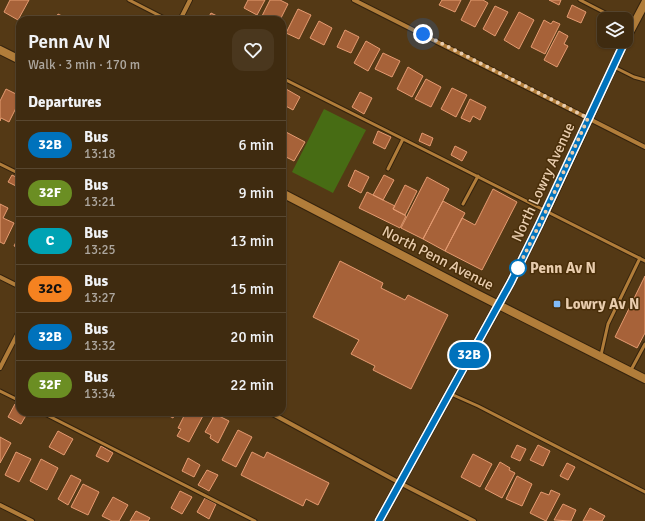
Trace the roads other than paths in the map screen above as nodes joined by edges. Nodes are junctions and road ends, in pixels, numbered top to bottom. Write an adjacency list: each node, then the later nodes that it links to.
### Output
1 (129, 0): 7 (lane)
2 (190, 0): 8 (street)
3 (354, 0): 16 (street)
4 (580, 0): 6 (lane)
5 (645, 3): 9 (main road, North Lowry Avenue)
6 (603, 12)
7 (160, 16)
8 (182, 16)
9 (633, 20)
10 (621, 48): 13 (main road, North Lowry Avenue)
11 (0, 50): 12 (main road)
12 (16, 58)
13 (613, 66): 15 (lane); 16 (main road, North Lowry Avenue)
14 (286, 80): 17 (lane)
15 (645, 80)
16 (588, 118): 18 (street); 25 (main road, North Lowry Avenue)
17 (403, 139): 20 (lane); 22 (lane)
18 (645, 147)
19 (0, 164): 21 (lane)
20 (388, 168)
21 (16, 172)
22 (478, 176): 24 (lane); 25 (lane)
23 (286, 195): 30 (main road, North Penn Avenue)
24 (463, 204)
25 (546, 211): 26 (lane); 30 (main road, North Lowry Avenue)
26 (640, 258): 27 (lane); 33 (lane)
27 (645, 261)
28 (0, 277): 29 (street)
29 (16, 285)
30 (497, 304): 33 (main road, North Penn Avenue); 38 (main road, North Lowry Avenue)
31 (16, 337): 34 (street)
32 (645, 344): 35 (lane)
33 (601, 357): 35 (main road, North Penn Avenue)
34 (0, 368)
35 (630, 372): 36 (main road, North Penn Avenue)
36 (645, 379)
37 (0, 391): 39 (lane)
38 (448, 393): 42 (main road, North Lowry Avenue); 43 (lane)
39 (16, 399)
40 (50, 416): 46 (lane)
41 (276, 416): 42 (street)
42 (400, 483): 47 (main road, North Lowry Avenue); 48 (street)
43 (645, 492)
44 (0, 505): 45 (street)
45 (32, 521)
46 (255, 521)
47 (379, 521)
48 (474, 521)

